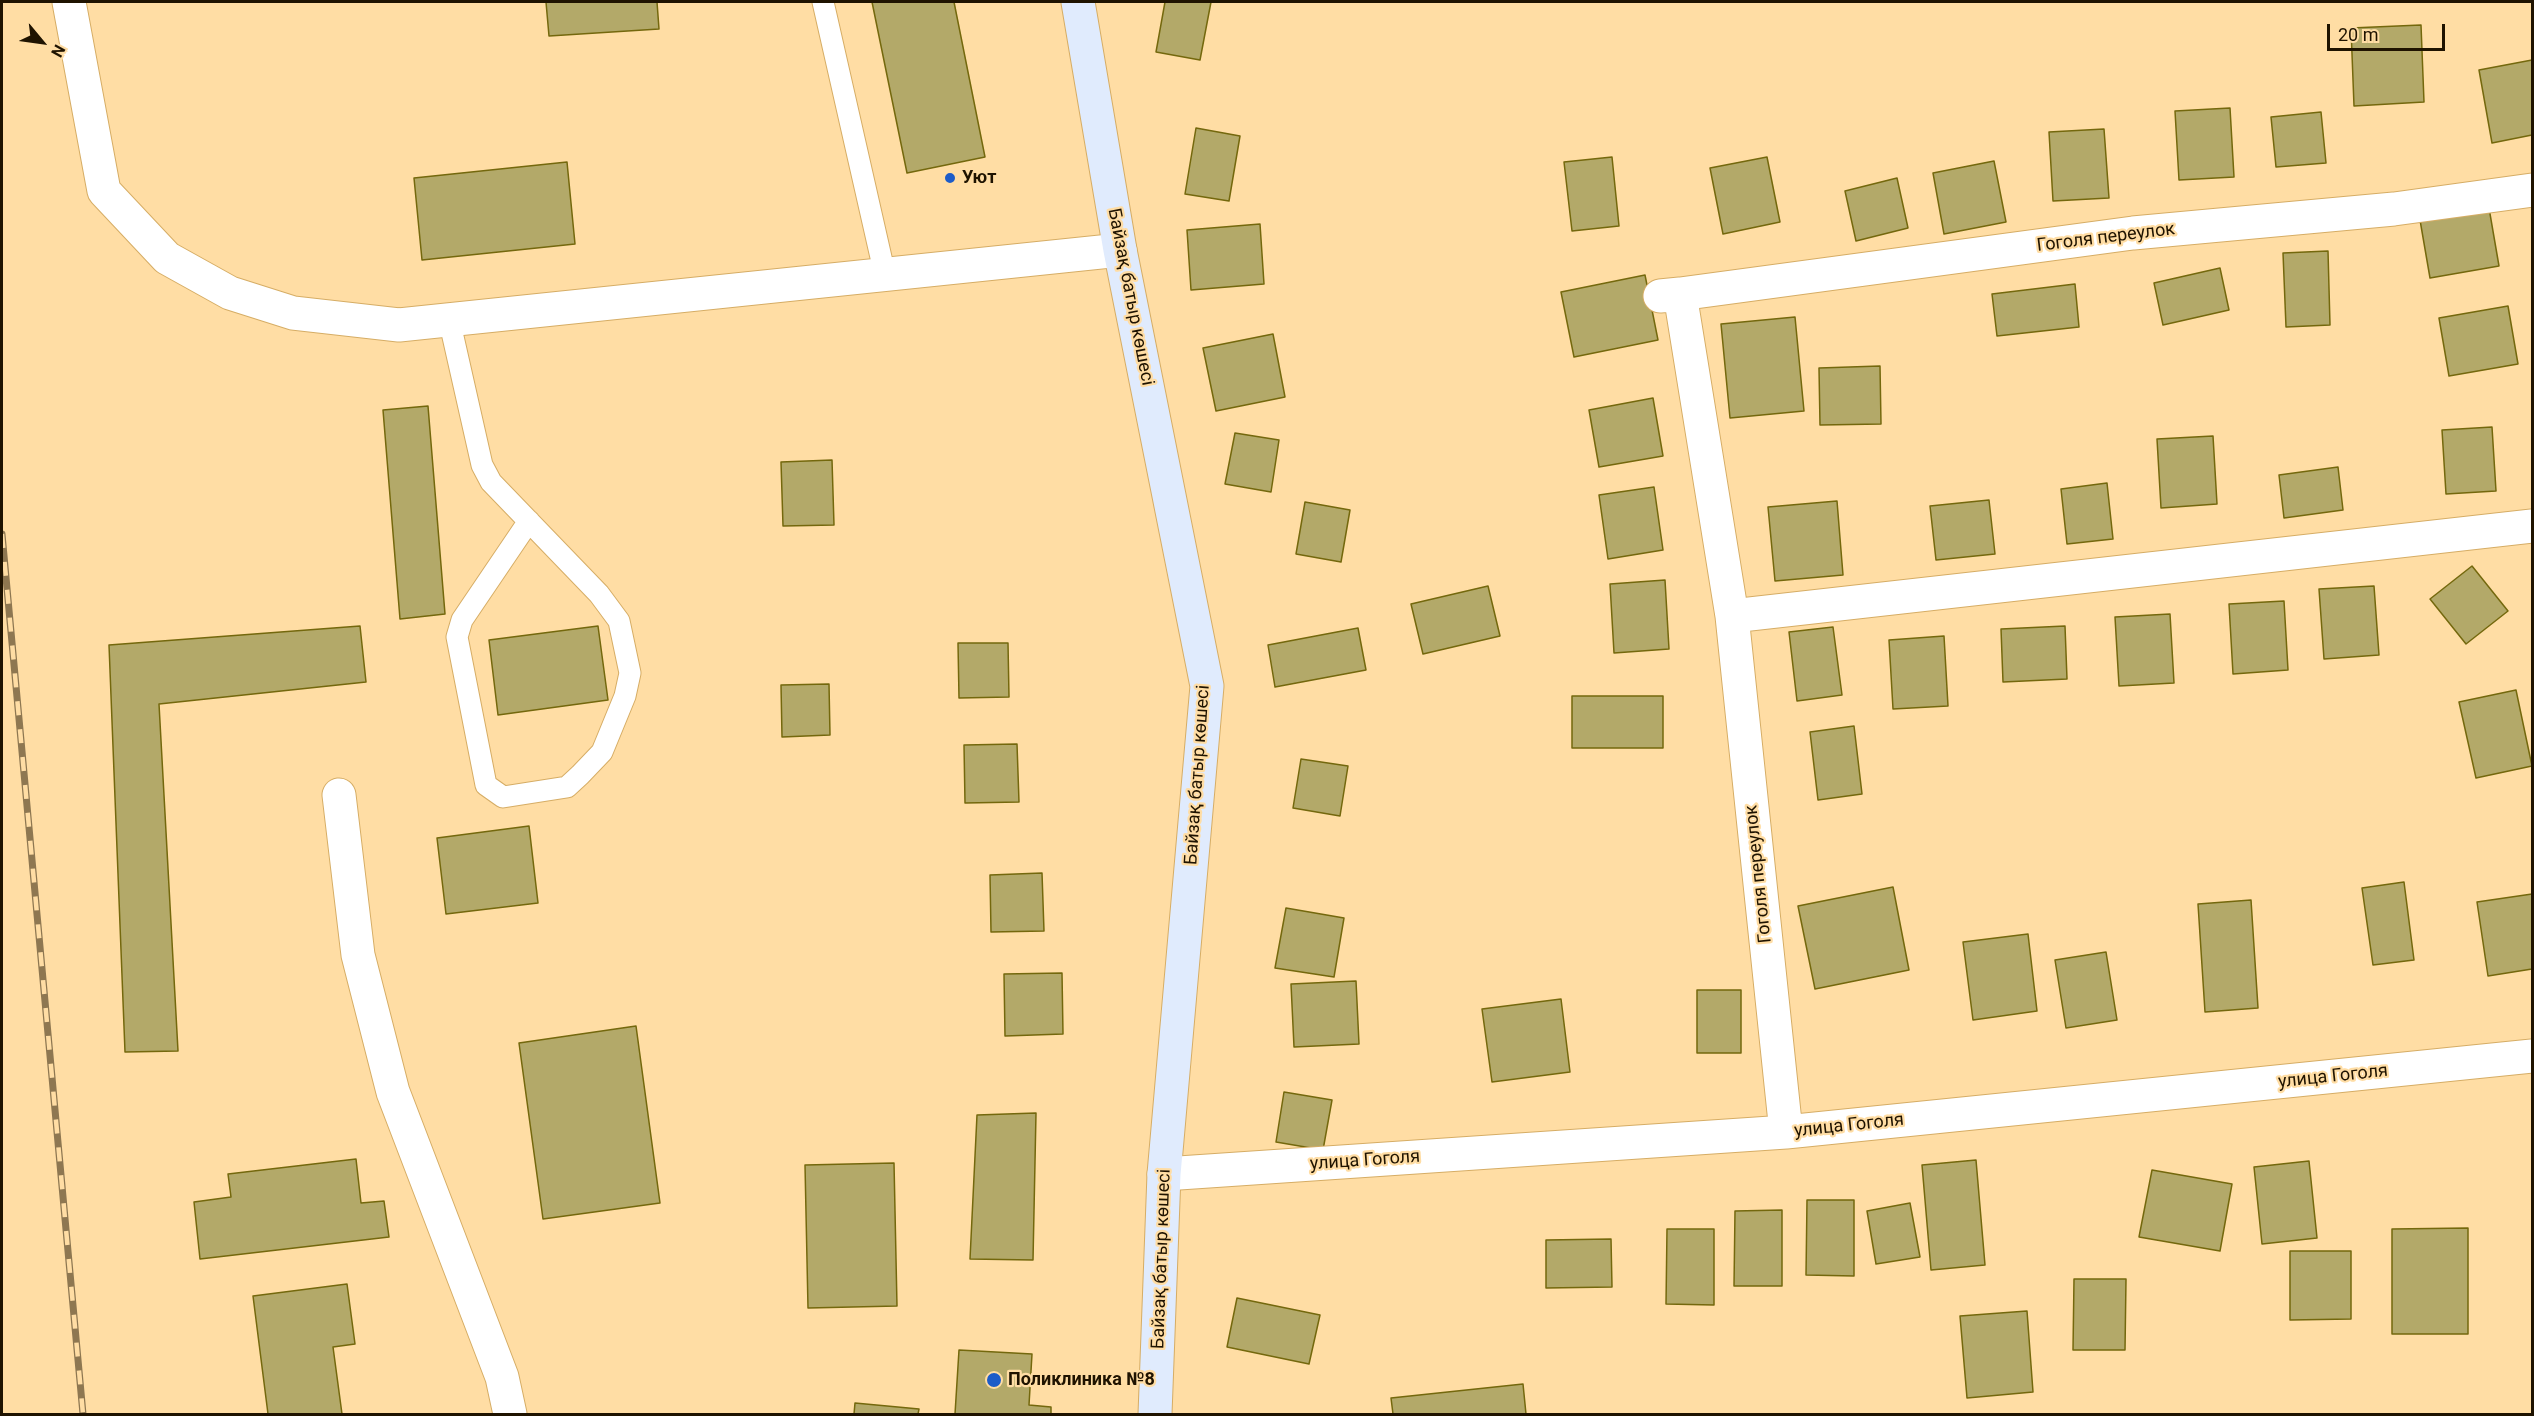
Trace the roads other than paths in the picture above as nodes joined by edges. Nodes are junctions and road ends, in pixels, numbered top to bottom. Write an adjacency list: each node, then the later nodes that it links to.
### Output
1 (69, 2): 7 (street)
2 (823, 2): 6 (lane)
3 (1078, 2): 5 (main road, Байзақ батыр көшесі)
4 (2532, 190): 10 (street, Гоголя переулок)
5 (1120, 250): 6 (street); 14 (main road, Байзақ батыр көшесі)
6 (885, 275): 7 (street)
7 (449, 319): 8 (lane)
8 (529, 521): 8 (lane)
9 (2532, 526): 10 (street)
10 (1732, 616): 13 (street, Гоголя переулок)
11 (339, 795): 15 (street)
12 (2532, 1056): 13 (street, улица Гоголя)
13 (1786, 1132): 14 (street, улица Гоголя)
14 (1164, 1174): 16 (main road, Байзақ батыр көшесі)
15 (510, 1414)
16 (1155, 1414)

